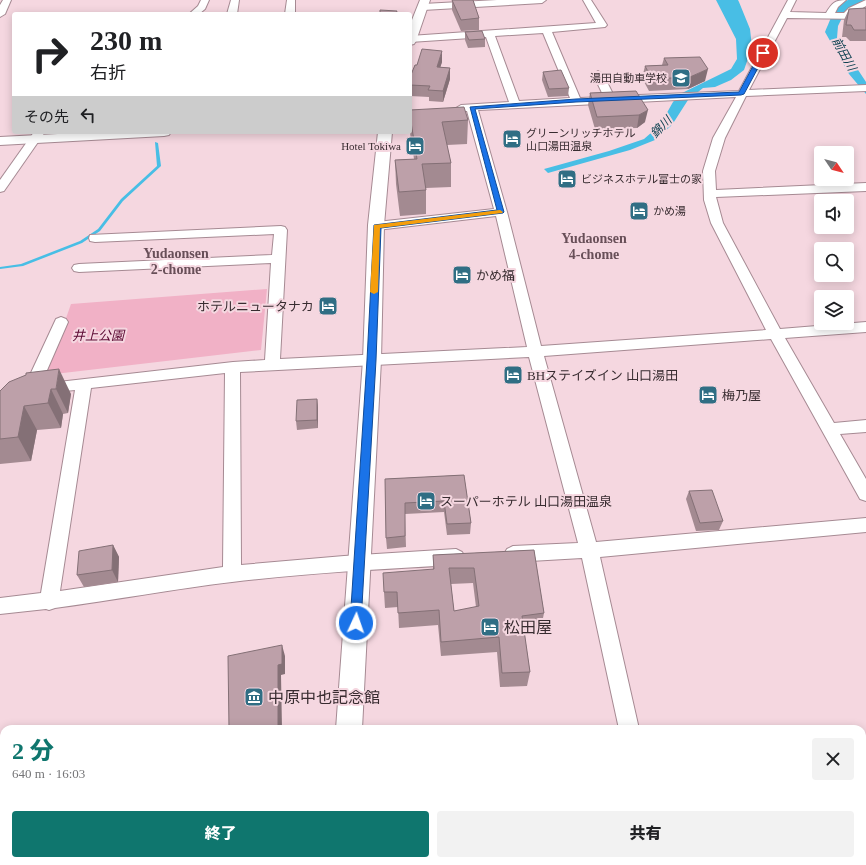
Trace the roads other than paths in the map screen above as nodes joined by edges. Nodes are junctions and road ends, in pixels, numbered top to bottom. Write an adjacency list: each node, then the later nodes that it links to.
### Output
1 (7, 0): 14 (street)
2 (205, 0): 11 (street)
3 (235, 0): 12 (street)
4 (291, 0): 13 (street)
5 (542, 0): 9 (street)
6 (587, 0): 19 (street)
7 (792, 0): 15 (street)
8 (842, 0): 17 (street)
9 (424, 3): 20 (main road)
10 (866, 3): 16 (street)
11 (196, 12)
12 (232, 12)
13 (290, 12)
14 (0, 14)
15 (785, 15): 17 (street); 25 (street)
16 (847, 15): 17 (street); 18 (street)
17 (829, 16)
18 (866, 16)
19 (546, 30): 21 (street); 27 (street)
20 (412, 34)
21 (490, 34): 22 (street); 28 (street)
22 (412, 39)
23 (598, 74): 26 (street)
24 (862, 88): 25 (street)
25 (741, 94): 26 (street); 37 (street)
26 (610, 99): 27 (street)
27 (576, 101): 28 (street)
28 (515, 105): 29 (street)
29 (472, 108): 30 (street); 38 (street)
30 (450, 109)
31 (100, 134): 33 (main road)
32 (385, 134): 39 (main road)
33 (37, 136): 34 (main road); 36 (street)
34 (0, 141)
35 (866, 187): 37 (street)
36 (0, 188)
37 (711, 194): 45 (street)
38 (500, 212): 39 (street); 46 (street)
39 (377, 226): 47 (main road)
40 (95, 238): 41 (street)
41 (278, 259): 42 (street); 48 (street)
42 (79, 268)
43 (61, 322): 51 (street)
44 (866, 327): 45 (street)
45 (776, 334): 46 (street); 54 (street)
46 (535, 352): 47 (street); 57 (street)
47 (372, 360): 48 (street); 60 (main road)
48 (272, 365): 49 (street)
49 (233, 367): 50 (street); 61 (street)
50 (84, 383): 51 (street); 62 (street)
51 (31, 390): 52 (street)
52 (15, 393)
53 (866, 426): 54 (street)
54 (828, 429): 55 (street)
55 (866, 494)
56 (866, 525): 57 (street)
57 (589, 550): 58 (street); 65 (street)
58 (494, 555)
59 (470, 556): 60 (street)
60 (359, 562): 61 (street); 64 (main road)
61 (232, 574): 62 (street)
62 (49, 602): 63 (street)
63 (0, 606)
64 (349, 725)
65 (628, 725)

